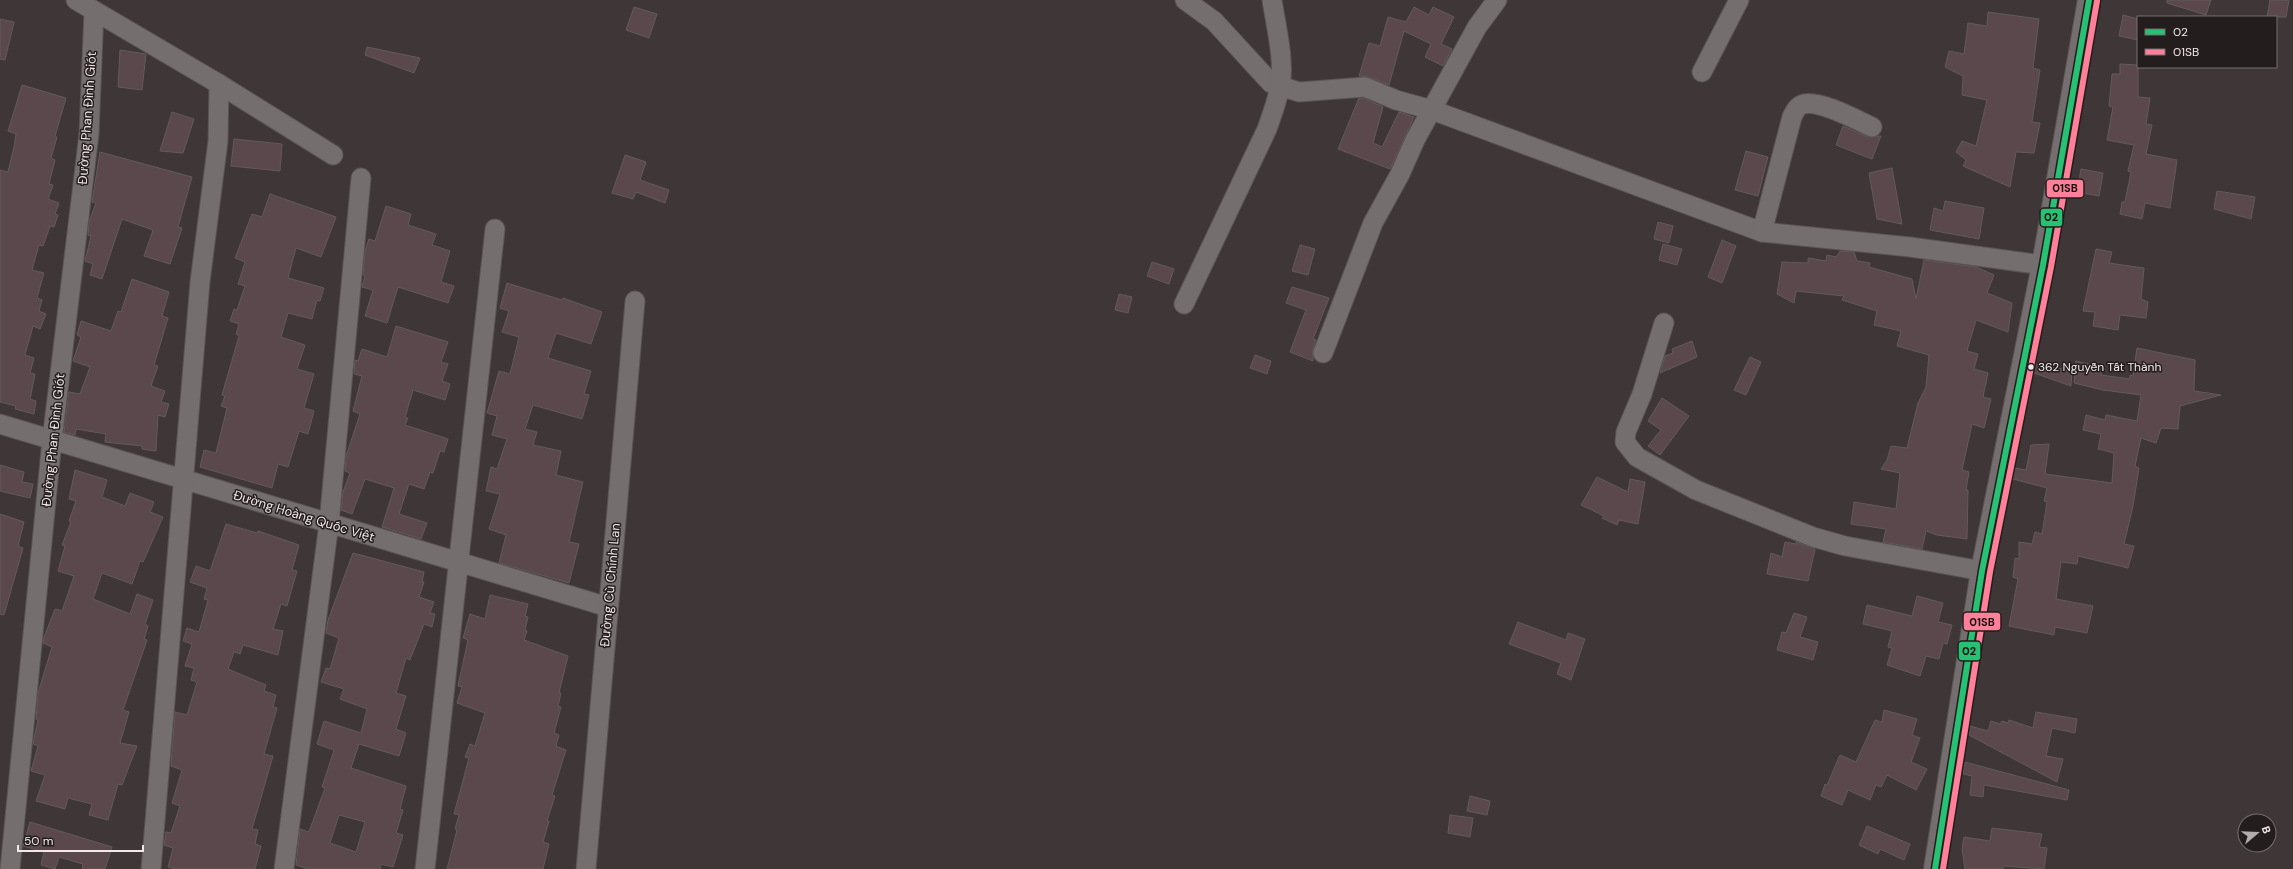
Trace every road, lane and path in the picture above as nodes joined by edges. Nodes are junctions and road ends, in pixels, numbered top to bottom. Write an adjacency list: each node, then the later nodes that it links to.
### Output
1 (76, 0): 7 (street)
2 (1185, 0): 10 (street)
3 (1272, 0): 10 (street)
4 (1497, 0): 11 (street)
5 (1739, 0): 8 (street)
6 (2089, 0): 17 (main road)
7 (94, 11): 9 (street); 23 (street, Đường Phan Đình Giót)
8 (1702, 72)
9 (219, 84): 13 (street); 24 (street)
10 (1280, 86): 11 (street); 19 (street)
11 (1432, 110): 16 (street); 21 (street)
12 (1872, 127): 16 (street)
13 (333, 155)
14 (361, 178): 25 (street)
15 (495, 229): 26 (street)
16 (1762, 232): 17 (street)
17 (2043, 265): 27 (main road)
18 (635, 301): 28 (street, Đường Cù Chính Lan)
19 (1184, 304)
20 (1664, 323): 27 (street)
21 (1323, 353)
22 (0, 424): 23 (street, Đường Hoàng Quốc Việt)
23 (52, 440): 24 (street, Đường Hoàng Quốc Việt); 29 (street, Đường Phan Đình Giót)
24 (183, 479): 25 (street, Đường Hoàng Quốc Việt); 30 (street)
25 (329, 523): 26 (street, Đường Hoàng Quốc Việt); 31 (street)
26 (458, 562): 28 (street, Đường Hoàng Quốc Việt); 32 (street)
27 (1982, 571): 34 (main road)
28 (608, 607): 33 (street, Đường Cù Chính Lan)
29 (10, 869)
30 (151, 869)
31 (284, 869)
32 (425, 869)
33 (586, 869)
34 (1935, 869)

